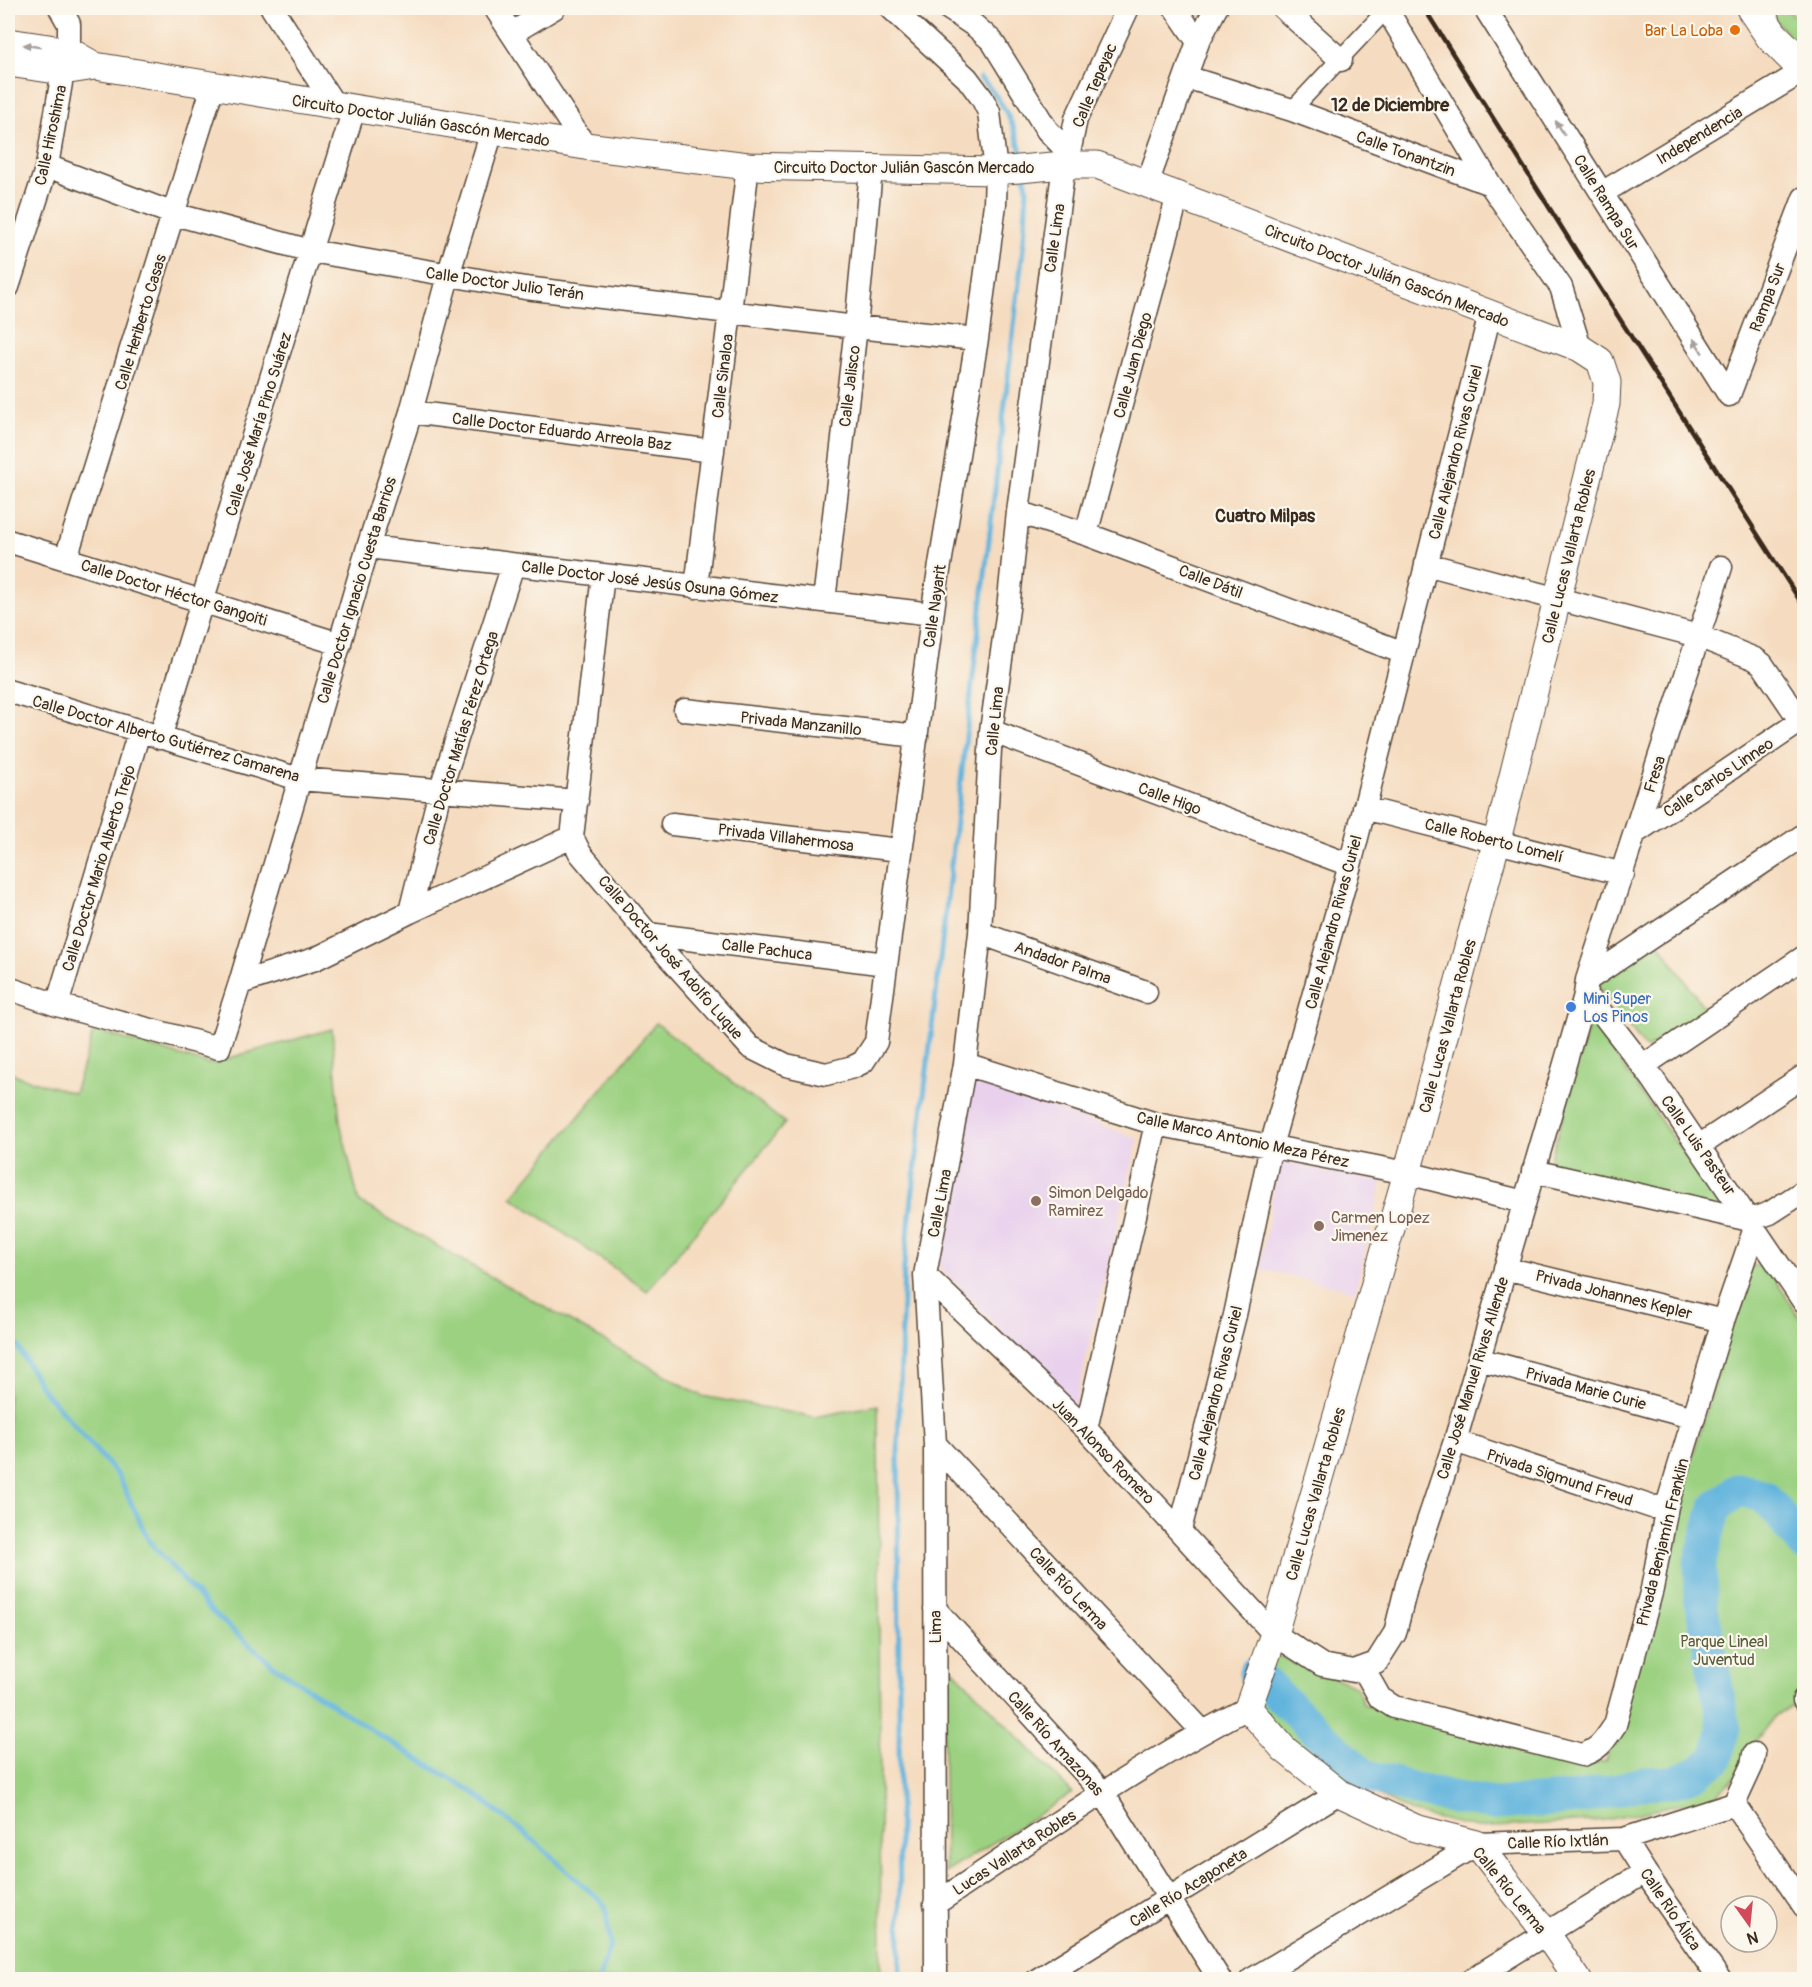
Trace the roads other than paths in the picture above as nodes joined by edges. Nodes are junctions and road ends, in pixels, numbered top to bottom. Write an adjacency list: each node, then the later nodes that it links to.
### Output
1 (60, 8): 19 (street, Calle Hiroshima)
2 (273, 8): 24 (street)
3 (495, 8): 15 (street)
4 (554, 8): 15 (street)
5 (891, 8): 32 (street, Calle Nayarit)
6 (948, 8): 14 (street)
7 (1128, 8): 28 (street, Calle Tepeyac)
8 (1175, 8): 17 (street)
9 (1216, 8): 17 (street)
10 (1282, 8): 18 (street)
11 (1387, 8): 18 (street); 34 (street)
12 (1485, 8): 35 (street, Calle Rampa Sur, one-way to 12)
13 (1752, 8): 22 (highway)
14 (979, 17): 28 (street)
15 (512, 33): 27 (street)
16 (8, 42): 19 (street, one-way to 16)
17 (1198, 42): 21 (street)
18 (1341, 60): 25 (street)
19 (66, 61): 20 (street); 23 (street, Circuito Doctor Julián Gascón Mercado); 29 (street, Calle Hiroshima)
20 (8, 63)
21 (1186, 77): 25 (street, Calle Tonantzin); 33 (street)
22 (1801, 78): 35 (street, Independencia)
23 (213, 86): 24 (street, Circuito Doctor Julián Gascón Mercado); 38 (street, Calle Heriberto Casas)
24 (344, 108): 26 (street, Circuito Doctor Julián Gascón Mercado); 39 (street, Calle José María Pino Suárez)
25 (1292, 110): 34 (street, Calle Tonantzin)
26 (492, 131): 27 (street, Circuito Doctor Julián Gascón Mercado); 40 (street, Calle Doctor Ignacio Cuesta Barrios)
27 (585, 146): 30 (street, Circuito Doctor Julián Gascón Mercado)
28 (1059, 162): 32 (street, Circuito Doctor Julián Gascón Mercado); 33 (street, Circuito Doctor Julián Gascón Mercado); 50 (street, Calle Lima)
29 (47, 166): 38 (street, Calle Doctor Julio Terán); 41 (street, Calle Hiroshima)
30 (748, 166): 31 (street, Circuito Doctor Julián Gascón Mercado); 42 (street, Calle Sinaloa)
31 (872, 170): 32 (street, Circuito Doctor Julián Gascón Mercado); 44 (street, Calle Jalisco)
32 (1001, 171): 45 (street, Calle Nayarit)
33 (1147, 184): 36 (street, Circuito Doctor Julián Gascón Mercado)
34 (1490, 184): 46 (street)
35 (1602, 193): 47 (street, Calle Rampa Sur, one-way to 35)
36 (1178, 195): 43 (street, Circuito Doctor Julián Gascón Mercado); 51 (street, Calle Juan Diego)
37 (1804, 198): 47 (street, Rampa Sur)
38 (174, 214): 39 (street, Calle Doctor Julio Terán); 54 (street, Calle Heriberto Casas)
39 (311, 251): 40 (street, Calle Doctor Julio Terán); 61 (street, Calle José María Pino Suárez)
40 (447, 276): 42 (street, Calle Doctor Julio Terán); 48 (street, Calle Doctor Ignacio Cuesta Barrios)
41 (8, 283)
42 (729, 313): 44 (street, Calle Doctor Julio Terán); 49 (street, Calle Sinaloa)
43 (1490, 314): 46 (street, Circuito Doctor Julián Gascón Mercado); 55 (street, Calle Alejandro Rivas Curiel)
44 (856, 327): 45 (street, Calle Doctor Julio Terán); 62 (street, Calle Jalisco)
45 (977, 339): 63 (street, Calle Nayarit)
46 (1580, 348): 60 (street, Calle Lucas Vallarta Robles)
47 (1729, 395)
48 (411, 412): 49 (street, Calle Doctor Eduardo Arreola Baz); 53 (street, Calle Doctor Ignacio Cuesta Barrios)
49 (713, 451): 59 (street, Calle Sinaloa)
50 (1018, 512): 51 (street, Calle Dátil); 70 (street, Calle Lima)
51 (1086, 534): 66 (street, Calle Dátil)
52 (8, 541): 54 (street, Calle Doctor Héctor Gangoiti)
53 (368, 548): 56 (street, Calle Doctor José Jesús Osuna Gómez); 65 (street, Calle Doctor Ignacio Cuesta Barrios)
54 (66, 558): 61 (street, Calle Doctor Héctor Gangoiti)
55 (1426, 564): 60 (street); 66 (street, Calle Alejandro Rivas Curiel)
56 (513, 565): 58 (street, Calle Doctor José Jesús Osuna Gómez); 74 (street, Calle Doctor Matías Pérez Ortega)
57 (1721, 567): 64 (street, Fresa)
58 (603, 575): 59 (street, Calle Doctor José Jesús Osuna Gómez); 75 (street)
59 (696, 587): 62 (street, Calle Doctor José Jesús Osuna Gómez)
60 (1557, 598): 64 (street); 81 (street, Calle Lucas Vallarta Robles)
61 (203, 600): 65 (street, Calle Doctor Héctor Gangoiti); 71 (street, Calle José María Pino Suárez)
62 (824, 601): 63 (street, Calle Doctor José Jesús Osuna Gómez)
63 (932, 614): 72 (street, Calle Nayarit)
64 (1698, 636): 69 (street); 78 (street, Fresa)
65 (340, 644): 73 (street, Calle Doctor Ignacio Cuesta Barrios)
66 (1404, 653): 76 (street, Calle Alejandro Rivas Curiel)
67 (8, 691): 71 (street, Calle Doctor Alberto Gutiérrez Camarena)
68 (685, 710): 72 (street, Privada Manzanillo)
69 (1803, 724): 78 (street, Calle Carlos Linneo)
70 (991, 732): 83 (street, Calle Higo); 86 (street, Calle Lima)
71 (149, 735): 73 (street, Calle Doctor Alberto Gutiérrez Camarena); 94 (street, Calle Doctor Mario Alberto Trejo)
72 (917, 736): 82 (street, Calle Nayarit)
73 (299, 779): 74 (street, Calle Doctor Alberto Gutiérrez Camarena); 90 (street, Calle Doctor Ignacio Cuesta Barrios)
74 (440, 791): 75 (street, Calle Doctor Alberto Gutiérrez Camarena); 85 (street, Calle Doctor Matías Pérez Ortega)
75 (577, 801): 80 (street)
76 (1364, 808): 81 (street, Calle Roberto Lomelí); 83 (street, Calle Alejandro Rivas Curiel)
77 (672, 824): 82 (street, Privada Villahermosa)
78 (1635, 833): 84 (street, Fresa)
79 (1804, 835): 91 (street)
80 (572, 837): 85 (street); 87 (street, Calle Doctor José Adolfo Luque)
81 (1497, 840): 84 (street, Calle Roberto Lomelí); 103 (street, Calle Lucas Vallarta Robles)
82 (900, 850): 89 (street, Calle Nayarit)
83 (1350, 865): 100 (street, Calle Alejandro Rivas Curiel)
84 (1623, 874): 91 (street, Fresa)
85 (410, 912): 90 (street)
86 (980, 933): 93 (street, Andador Palma); 96 (street, Calle Lima)
87 (648, 934): 89 (street, Calle Pachuca); 95 (street, Calle Doctor José Adolfo Luque)
88 (1804, 957): 97 (street)
89 (885, 964): 95 (street, Calle Nayarit)
90 (240, 983): 94 (street, Calle Doctor Ignacio Cuesta Barrios)
91 (1586, 987): 97 (street, Calle Luis Pasteur); 102 (street, Calle José Manuel Rivas Allende)
92 (8, 988): 94 (street)
93 (1146, 992)
94 (57, 1005)
95 (876, 1042)
96 (965, 1064): 99 (street, Calle Marco Antonio Meza Pérez); 108 (street, Calle Lima)
97 (1643, 1066): 101 (street, Calle Luis Pasteur)
98 (1804, 1076): 101 (street)
99 (1156, 1124): 100 (street, Calle Marco Antonio Meza Pérez); 113 (street)
100 (1271, 1146): 103 (street, Calle Marco Antonio Meza Pérez); 117 (street, Calle Alejandro Rivas Curiel)
101 (1699, 1146): 106 (street, Calle Luis Pasteur)
102 (1533, 1171): 105 (street, Calle José Manuel Rivas Allende); 106 (street)
103 (1407, 1173): 105 (street, Calle Marco Antonio Meza Pérez); 119 (street, Calle Lucas Vallarta Robles)
104 (1804, 1191): 106 (street)
105 (1524, 1202): 107 (street, Calle José Manuel Rivas Allende)
106 (1753, 1224): 109 (street, Calle Luis Pasteur); 110 (street, Privada Benjamín Franklin)
107 (1505, 1268): 110 (street, Privada Johannes Kepler); 111 (street, Calle José Manuel Rivas Allende)
108 (925, 1275): 113 (street, Juan Alonso Romero); 115 (street, Lima)
109 (1804, 1302)
110 (1723, 1321): 112 (street, Privada Benjamín Franklin)
111 (1479, 1359): 112 (street, Privada Marie Curie); 114 (street, Calle José Manuel Rivas Allende)
112 (1694, 1418): 116 (street, Privada Benjamín Franklin)
113 (1086, 1429): 117 (street, Juan Alonso Romero)
114 (1455, 1441): 116 (street, Privada Sigmund Freud); 120 (street, Calle José Manuel Rivas Allende)
115 (935, 1444): 118 (street, Lima); 122 (street, Calle Río Lerma)
116 (1667, 1506): 120 (street, Privada Benjamín Franklin)
117 (1180, 1530): 119 (street, Juan Alonso Romero)
118 (935, 1609): 125 (street, Calle Río Amazonas); 131 (street, Lima)
119 (1274, 1634): 120 (street); 121 (street, Calle Lucas Vallarta Robles)
120 (1363, 1668)
121 (1248, 1708): 122 (street, Lucas Vallarta Robles); 124 (street, Calle Río Lerma)
122 (1202, 1731): 125 (street, Lucas Vallarta Robles)
123 (1754, 1754): 126 (street)
124 (1339, 1793): 128 (street, Calle Río Lerma); 130 (street, Calle Río Acaponeta)
125 (1103, 1794): 130 (street, Calle Río Amazonas); 131 (street, Lucas Vallarta Robles)
126 (1734, 1804): 127 (street, Calle Río Ixtlán); 132 (street)
127 (1624, 1839): 128 (street, Calle Río Ixtlán); 129 (street, Calle Río Álica)
128 (1477, 1844): 133 (street, Calle Río Lerma); 137 (street, Calle Río Ixtlán)
129 (1645, 1872): 133 (street); 140 (street, Calle Río Álica)
130 (1169, 1899): 135 (street, Calle Río Acaponeta); 136 (street, Calle Río Amazonas)
131 (935, 1904): 134 (street, Lima)
132 (1804, 1906)
133 (1546, 1933): 138 (street); 139 (street, Calle Río Lerma)
134 (936, 1980)
135 (1037, 1980)
136 (1220, 1980)
137 (1251, 1980)
138 (1471, 1980)
139 (1578, 1980)
140 (1720, 1980)

